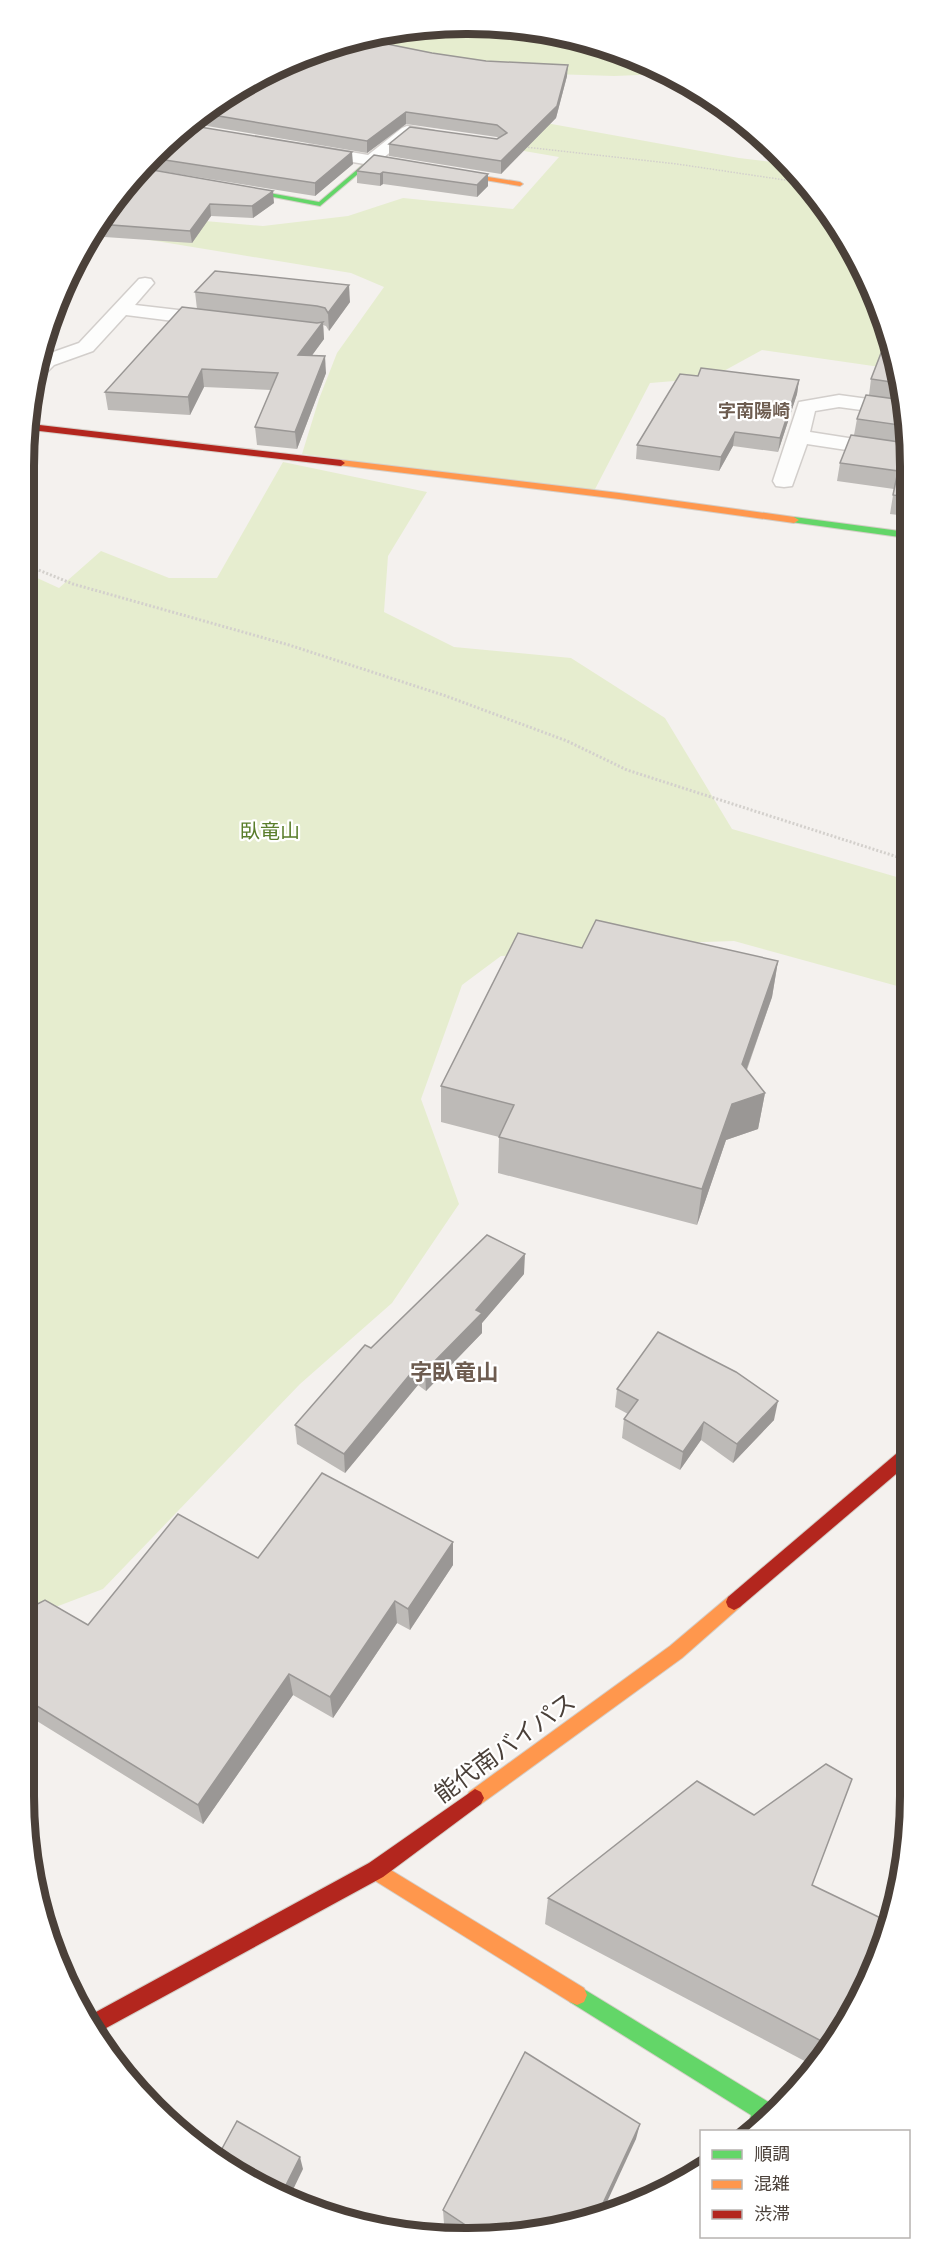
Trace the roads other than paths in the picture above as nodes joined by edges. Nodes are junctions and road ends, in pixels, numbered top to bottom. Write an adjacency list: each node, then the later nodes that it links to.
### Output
1 (441, 136): 3 (street)
2 (288, 146): 3 (street)
3 (371, 160): 4 (main road); 5 (main road)
4 (520, 184)
5 (216, 186)
6 (145, 283): 7 (street)
7 (122, 309): 8 (street); 9 (street)
8 (237, 323)
9 (48, 361)
10 (896, 409): 12 (street)
11 (36, 428): 15 (main road)
12 (799, 436): 13 (street); 14 (street)
13 (899, 452)
14 (783, 481)
15 (900, 534)
16 (900, 1461): 17 (main road, 能代南バイパス)
17 (376, 1870): 18 (main road, 能代南バイパス); 19 (main road)
18 (98, 2021)
19 (763, 2110)

